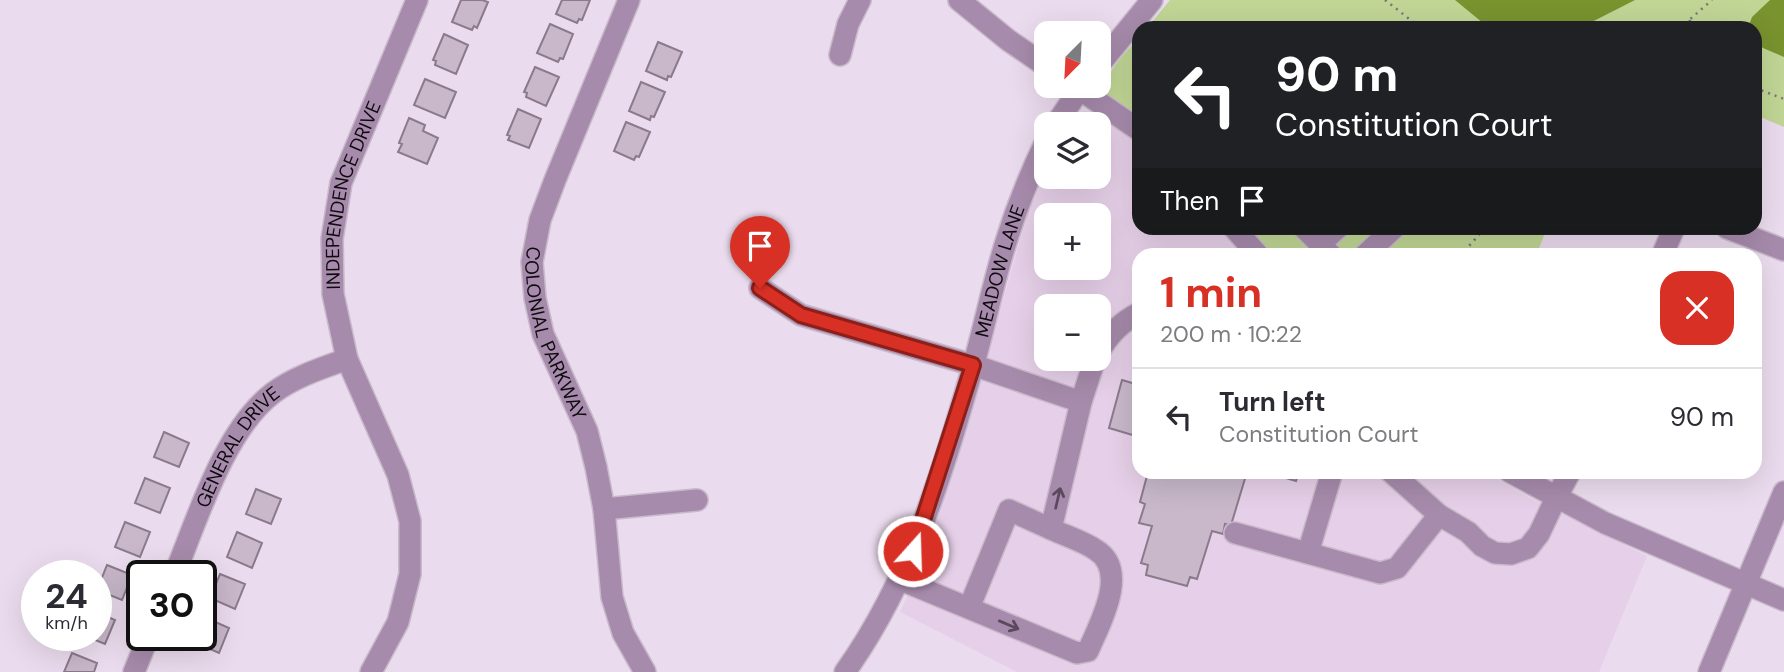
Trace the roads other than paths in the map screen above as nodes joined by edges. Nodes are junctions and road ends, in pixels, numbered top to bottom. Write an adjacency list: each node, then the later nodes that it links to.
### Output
1 (417, 0): 23 (street, INDEPENDENCE DRIVE)
2 (629, 0): 34 (street, COLONIAL PARKWAY)
3 (860, 0): 9 (street)
4 (959, 0): 10 (street)
5 (1152, 0): 6 (street)
6 (1135, 21)
7 (1132, 25): 8 (street)
8 (1111, 50)
9 (840, 55)
10 (1034, 58)
11 (1094, 98): 12 (street)
12 (1132, 125)
13 (1034, 167): 24 (street, MEADOW LANE)
14 (1311, 235): 17 (street)
15 (1386, 235): 18 (street)
16 (1745, 235): 19 (street)
17 (1325, 248)
18 (1373, 248)
19 (1784, 250)
20 (760, 288): 24 (street)
21 (1132, 316): 22 (street)
22 (1111, 334)
23 (346, 359): 39 (street, GENERAL DRIVE); 46 (street, INDEPENDENCE DRIVE)
24 (973, 365): 26 (street); 40 (street, MEADOW LANE)
25 (1091, 371): 26 (street)
26 (1081, 402): 36 (street, one-way to 26)
27 (1330, 479): 38 (street)
28 (1399, 479): 35 (street)
29 (1522, 479): 32 (street)
30 (1566, 479): 32 (street)
31 (1784, 492): 41 (street)
32 (1556, 498): 35 (street); 41 (street)
33 (697, 500): 34 (street)
34 (604, 509): 47 (street, COLONIAL PARKWAY)
35 (1439, 515): 38 (street)
36 (1051, 529): 43 (street); 43 (street, one-way to 36)
37 (1235, 533): 38 (street)
38 (1308, 554)
39 (181, 560)
40 (901, 580): 43 (street); 48 (street, MEADOW LANE)
41 (1746, 586): 42 (street); 49 (street)
42 (1784, 600)
43 (969, 608)
44 (143, 651): 45 (street)
45 (134, 672)
46 (371, 672)
47 (645, 672)
48 (845, 672)
49 (1709, 672)

